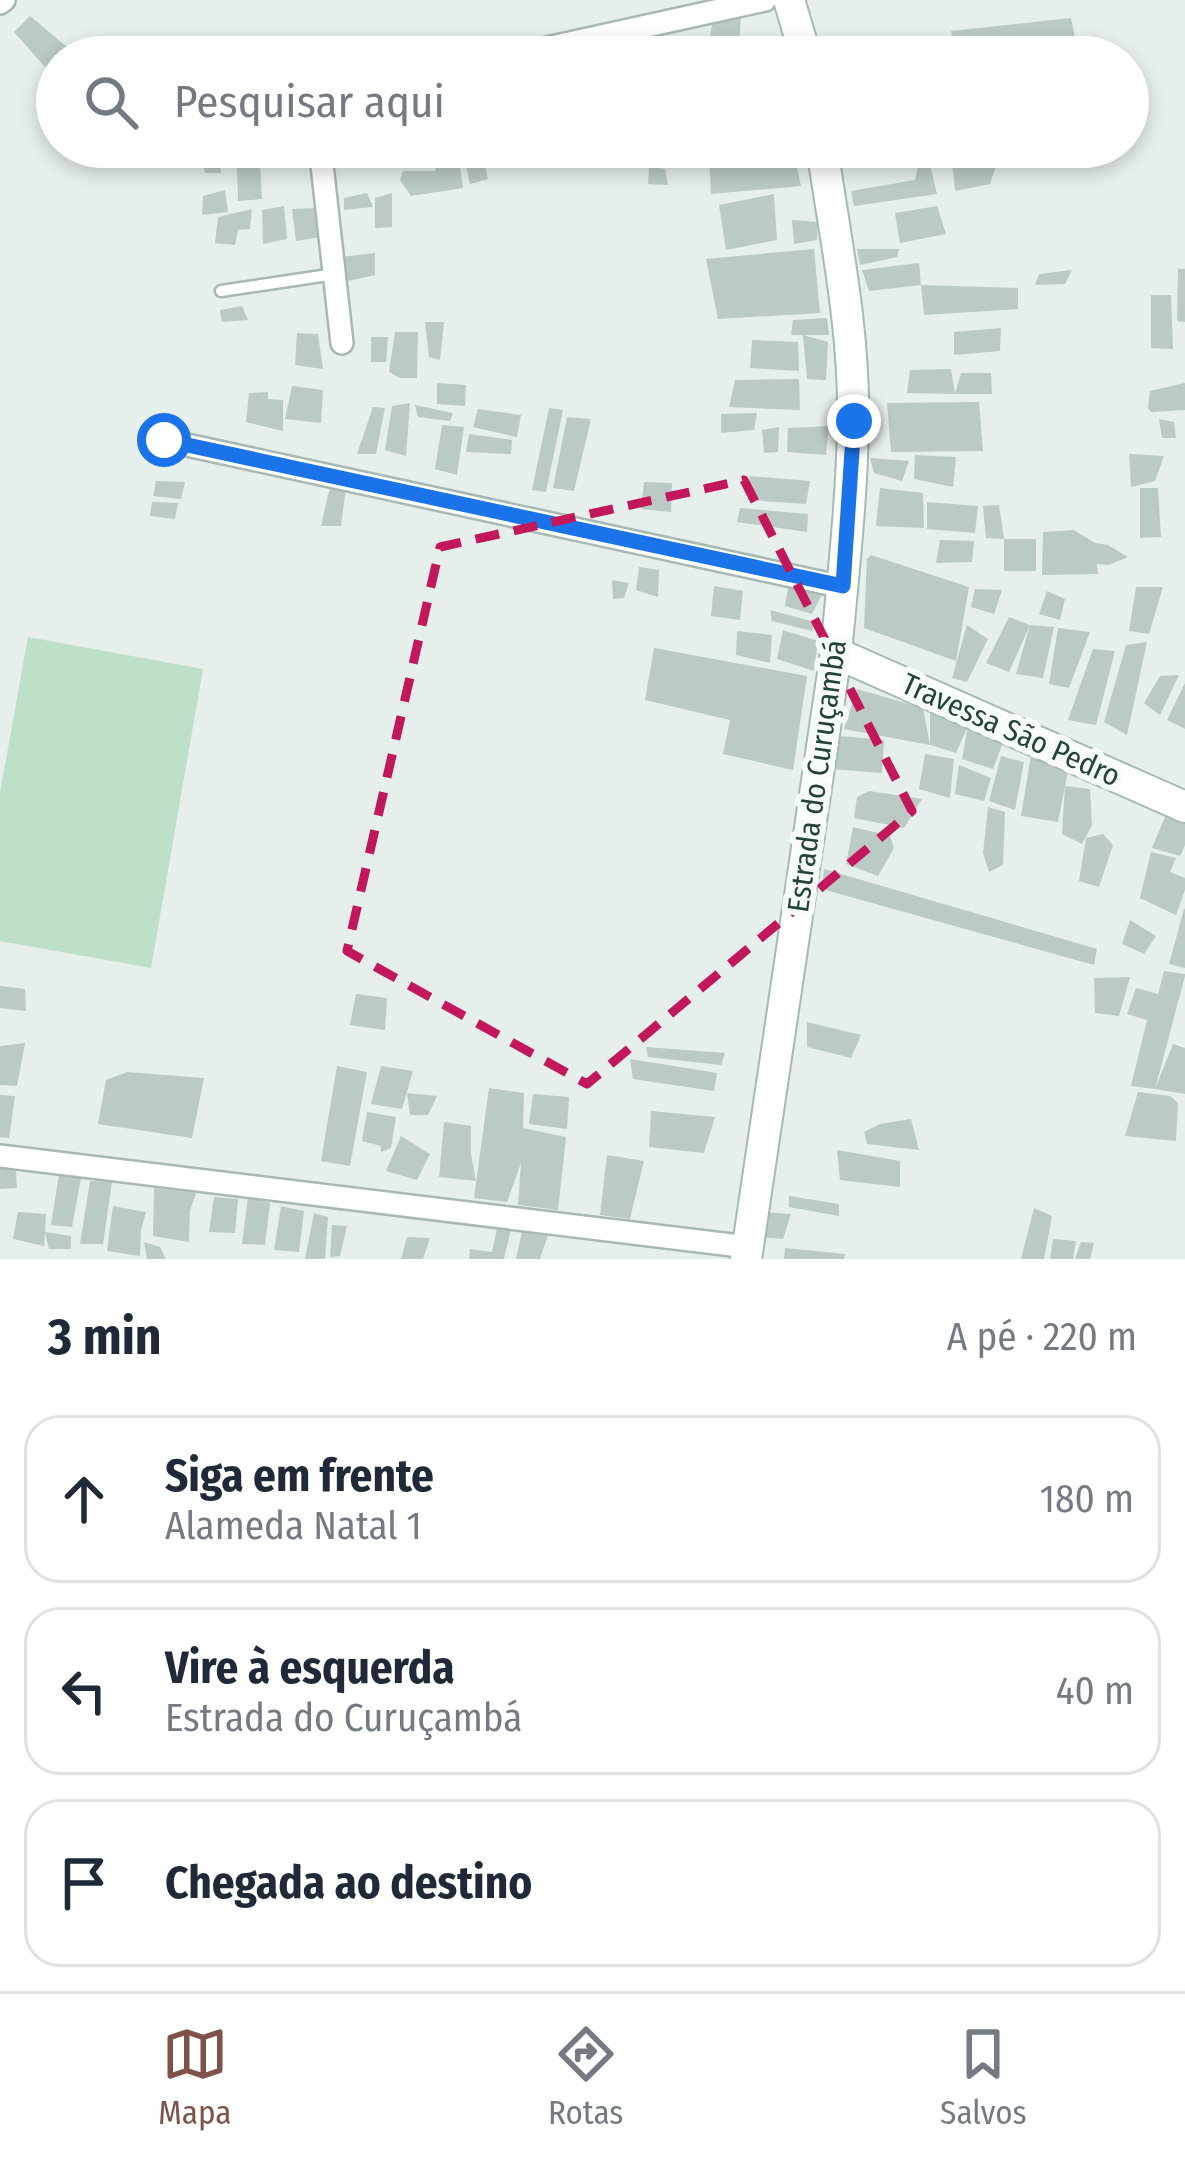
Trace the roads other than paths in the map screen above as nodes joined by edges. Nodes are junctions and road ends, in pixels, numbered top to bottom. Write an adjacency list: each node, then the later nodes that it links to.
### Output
1 (765, 0): 3 (street)
2 (789, 0): 4 (street)
3 (601, 36)
4 (800, 36)
5 (322, 168): 7 (street)
6 (825, 168): 11 (street, Estrada do Curuçambá)
7 (334, 274): 8 (lane); 9 (street)
8 (221, 291)
9 (343, 343)
10 (164, 440): 11 (street)
11 (843, 586): 12 (street, Estrada do Curuçambá)
12 (836, 653): 13 (street, Travessa São Pedro); 15 (street, Estrada do Curuçambá)
13 (1185, 807)
14 (0, 1156): 15 (street)
15 (747, 1253)

